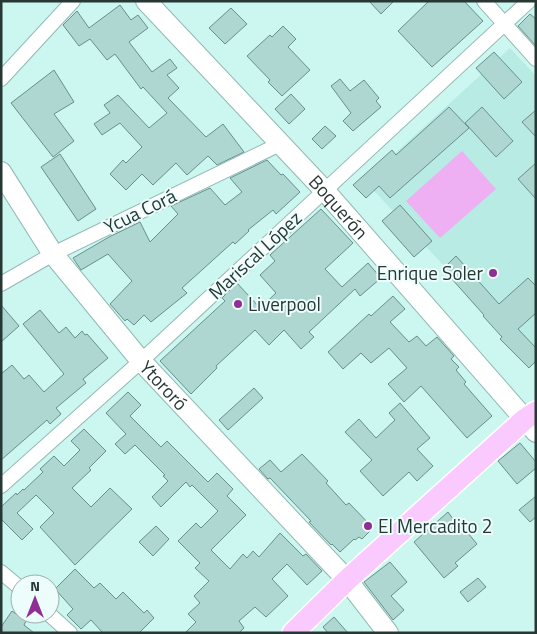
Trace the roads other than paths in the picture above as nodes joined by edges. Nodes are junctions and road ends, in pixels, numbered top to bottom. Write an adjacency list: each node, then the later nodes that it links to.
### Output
1 (74, 1): 7 (street)
2 (146, 1): 8 (street, Boquerón)
3 (484, 1): 5 (street)
4 (529, 1): 5 (street, Mariscal López)
5 (504, 24): 6 (street); 10 (street, Mariscal López)
6 (536, 59)
7 (1, 79)
8 (282, 143): 10 (street, Boquerón); 11 (street, Ycua Corá)
9 (1, 172): 11 (street, Ytororó)
10 (325, 191): 13 (street, Mariscal López); 14 (street, Boquerón)
11 (52, 254): 12 (street, Ycua Corá); 13 (street, Ytororó)
12 (1, 284)
13 (141, 361): 15 (street, Mariscal López); 16 (street, Ytororó)
14 (533, 416): 16 (main road)
15 (1, 486)
16 (347, 580): 19 (main road); 20 (street, Ytororó)
17 (60, 624): 18 (street)
18 (70, 633)
19 (293, 633)
20 (388, 633)

